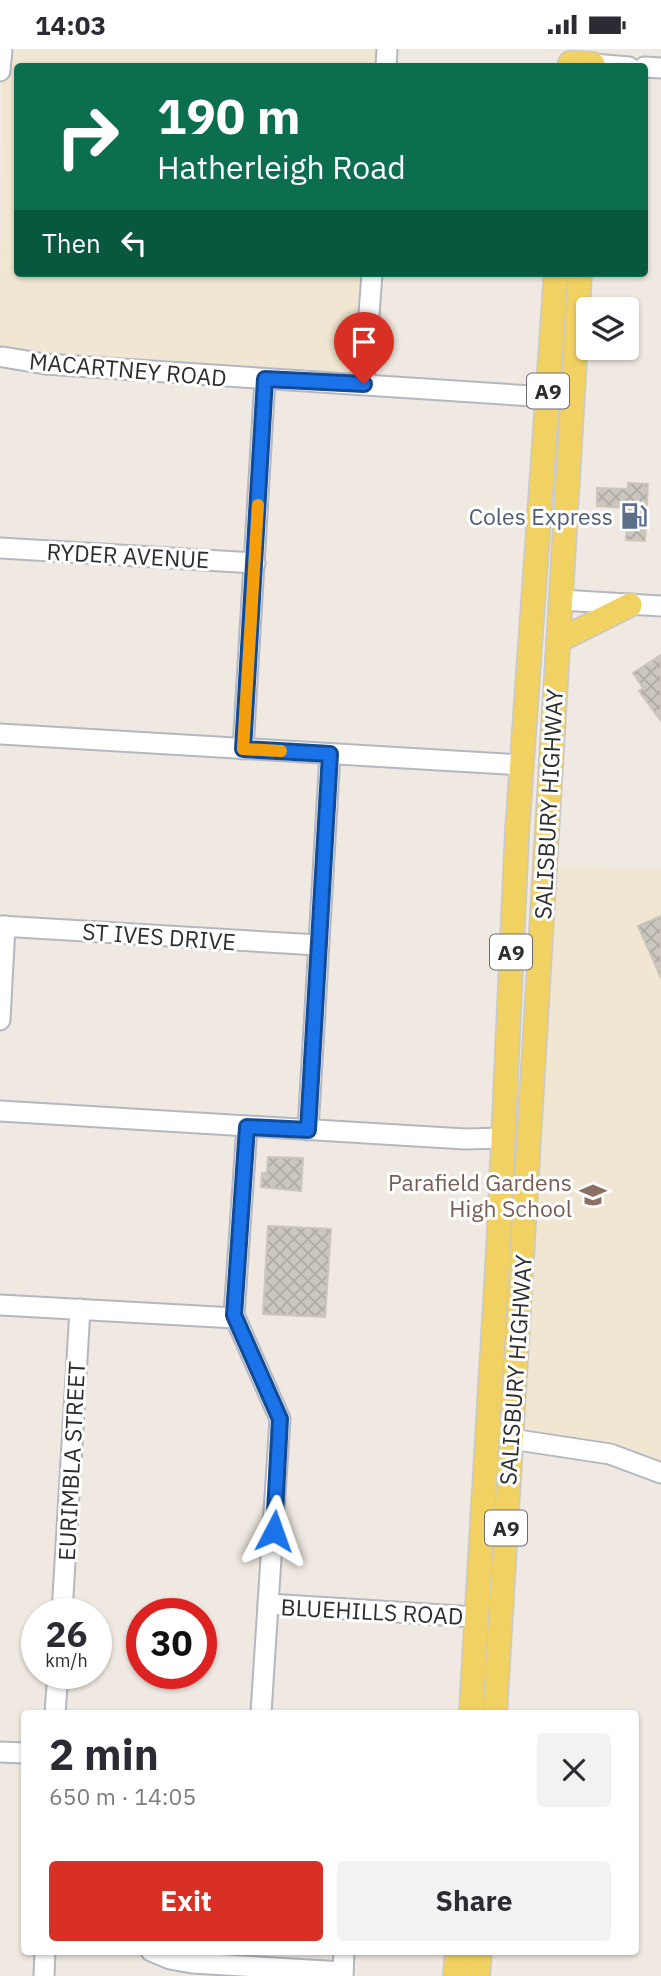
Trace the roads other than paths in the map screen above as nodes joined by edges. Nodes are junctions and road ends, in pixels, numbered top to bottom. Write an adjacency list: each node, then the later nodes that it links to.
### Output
1 (2, 49): 4 (street)
2 (570, 59): 3 (main road)
3 (593, 60)
4 (0, 71)
5 (372, 277): 10 (street)
6 (556, 277): 11 (main road, SALISBURY HIGHWAY / A9)
7 (580, 277): 12 (main road, SALISBURY HIGHWAY / A9)
8 (1, 356): 9 (street, MACARTNEY ROAD)
9 (265, 379): 10 (street, MACARTNEY ROAD); 14 (street)
10 (364, 384): 11 (street, MACARTNEY ROAD)
11 (547, 397): 12 (main road); 15 (main road, SALISBURY HIGHWAY / A9)
12 (573, 398): 16 (main road, SALISBURY HIGHWAY / A9)
13 (0, 548): 14 (street, RYDER AVENUE)
14 (255, 562): 21 (street)
15 (534, 599): 16 (main road); 23 (main road, SALISBURY HIGHWAY / A9)
16 (567, 601): 17 (street); 19 (main road, SALISBURY HIGHWAY / A9)
17 (630, 605): 18 (street); 19 (main road)
18 (661, 607)
19 (558, 641): 31 (main road, SALISBURY HIGHWAY / A9)
20 (0, 734): 21 (street)
21 (243, 749): 22 (street)
22 (330, 754): 23 (street); 25 (street)
23 (522, 765): 30 (main road, SALISBURY HIGHWAY / A9)
24 (3, 926): 25 (street, ST IVES DRIVE); 26 (street)
25 (318, 946): 29 (street)
26 (0, 1020)
27 (0, 1111): 28 (street)
28 (247, 1127): 29 (street); 34 (street)
29 (308, 1130): 30 (street)
30 (502, 1138): 31 (main road); 35 (main road, SALISBURY HIGHWAY / A9)
31 (529, 1139): 36 (main road, SALISBURY HIGHWAY / A9)
32 (0, 1305): 33 (street)
33 (80, 1310): 34 (street); 38 (street, EURIMBLA STREET)
34 (235, 1318): 39 (street)
35 (487, 1438): 36 (main road); 40 (main road, SALISBURY HIGHWAY / A9)
36 (511, 1439): 37 (street); 41 (main road, SALISBURY HIGHWAY / A9)
37 (661, 1473)
38 (63, 1598)
39 (268, 1604): 40 (street, BLUEHILLS ROAD); 44 (street)
40 (476, 1617): 41 (main road); 45 (main road, SALISBURY HIGHWAY / A9)
41 (500, 1618): 46 (main road, SALISBURY HIGHWAY / A9)
42 (57, 1689): 43 (street)
43 (55, 1710)
44 (261, 1710)
45 (471, 1710)
46 (495, 1710)
47 (0, 1752): 48 (street)
48 (21, 1753)
49 (45, 1955): 56 (street)
50 (162, 1955): 54 (street)
51 (344, 1955): 55 (street)
52 (457, 1955): 57 (main road)
53 (480, 1955): 58 (main road)
54 (250, 1959): 55 (street)
55 (343, 1974)
56 (44, 1976)
57 (455, 1976)
58 (478, 1976)

